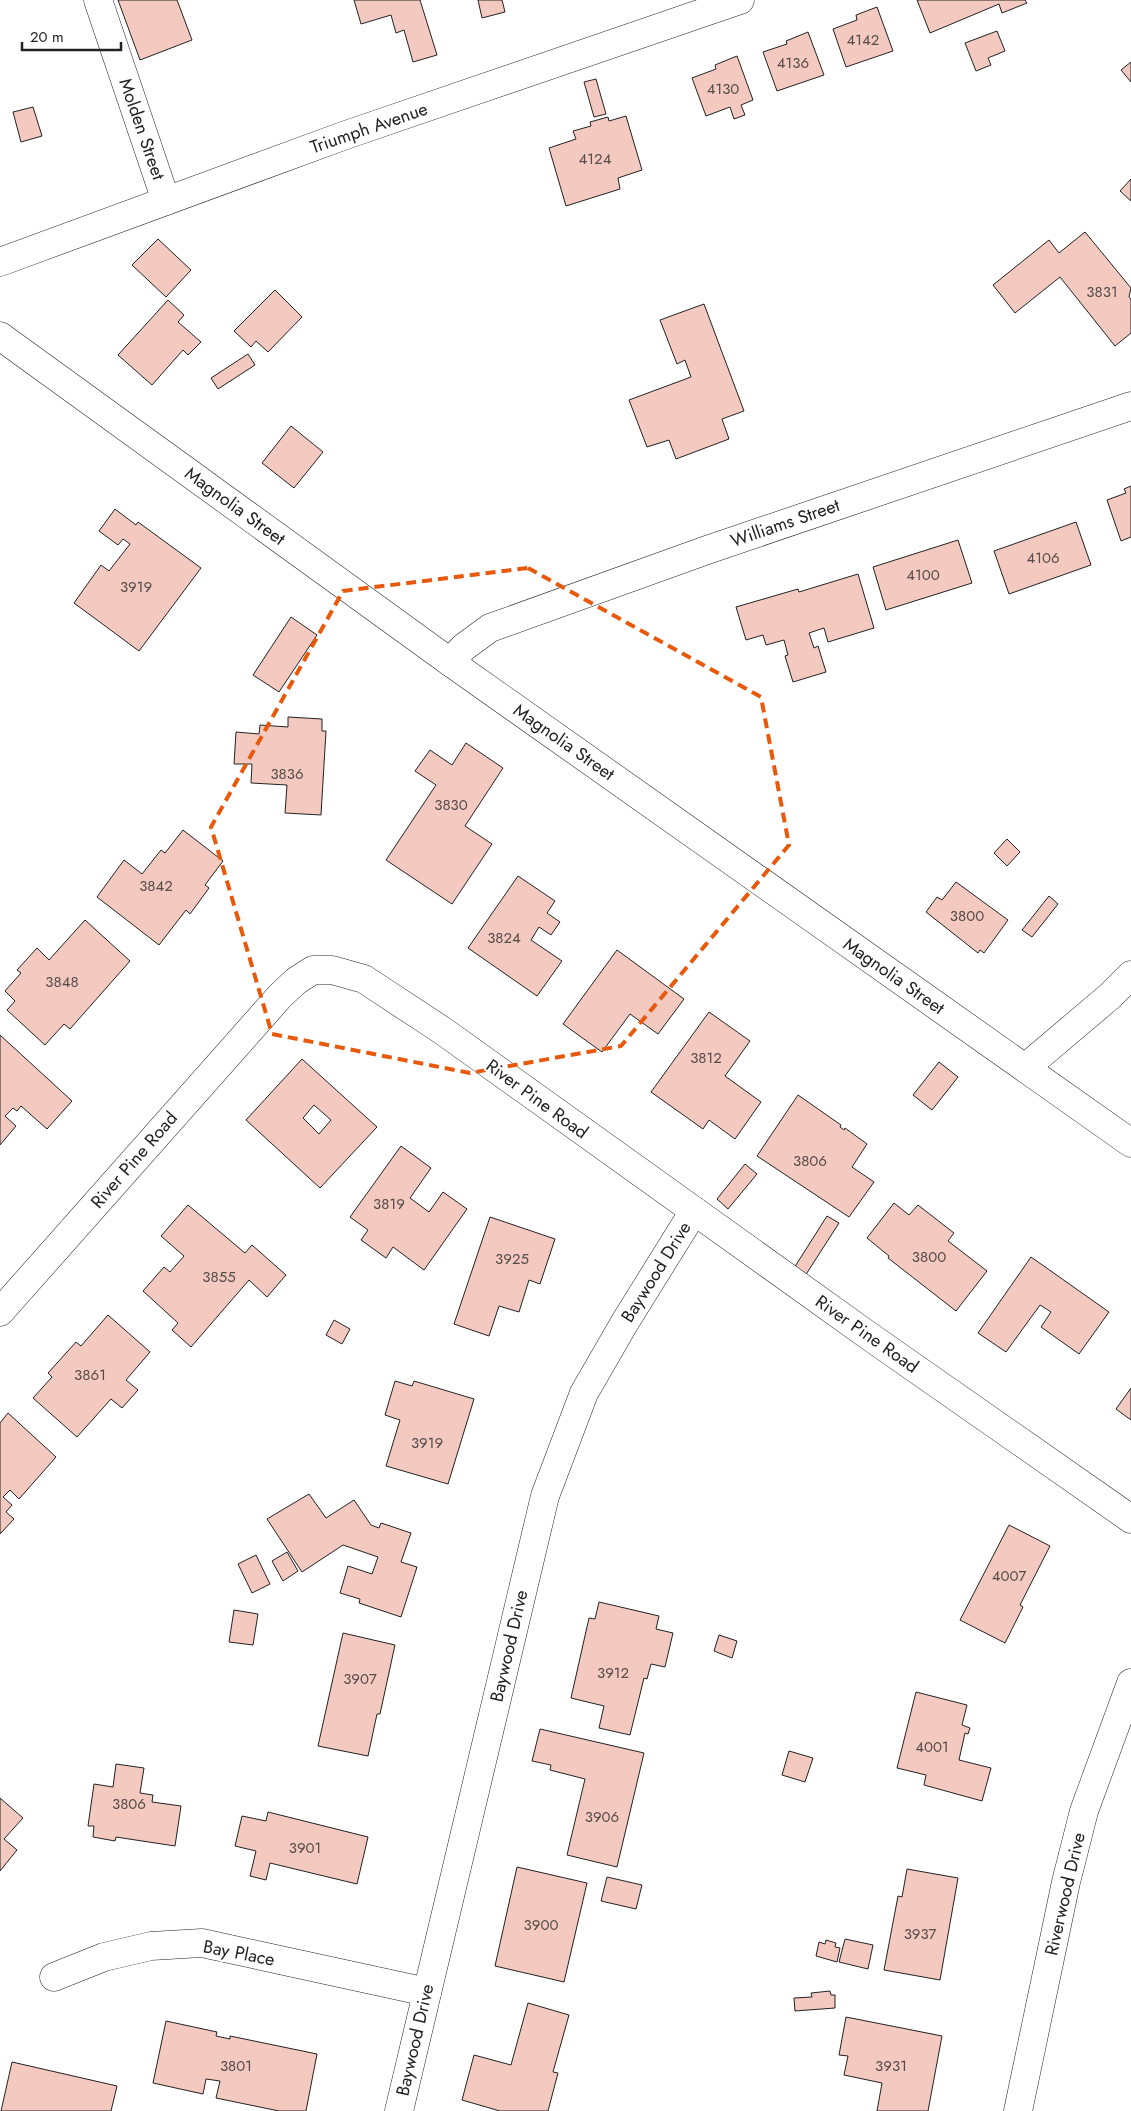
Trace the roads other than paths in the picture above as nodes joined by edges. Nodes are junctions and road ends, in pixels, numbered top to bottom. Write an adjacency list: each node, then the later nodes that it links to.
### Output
1 (98, 0): 3 (street, Molden Street)
2 (740, 0): 3 (street, Triumph Avenue)
3 (166, 200): 4 (street, Triumph Avenue)
4 (0, 262)
5 (0, 336): 7 (street, Magnolia Street)
6 (1131, 406): 7 (street, Williams Street)
7 (450, 662): 9 (street, Magnolia Street)
8 (1131, 975): 9 (street)
9 (1025, 1068): 10 (street, Magnolia Street)
10 (1131, 1143)
11 (694, 1211): 12 (street, River Pine Road); 13 (street, River Pine Road); 16 (street, Baywood Drive)
12 (0, 1312)
13 (1131, 1519)
14 (1131, 1682): 18 (street, Riverwood Drive)
15 (54, 1977): 16 (street, Bay Place)
16 (426, 1992): 17 (street, Baywood Drive)
17 (399, 2111)
18 (1018, 2111)

